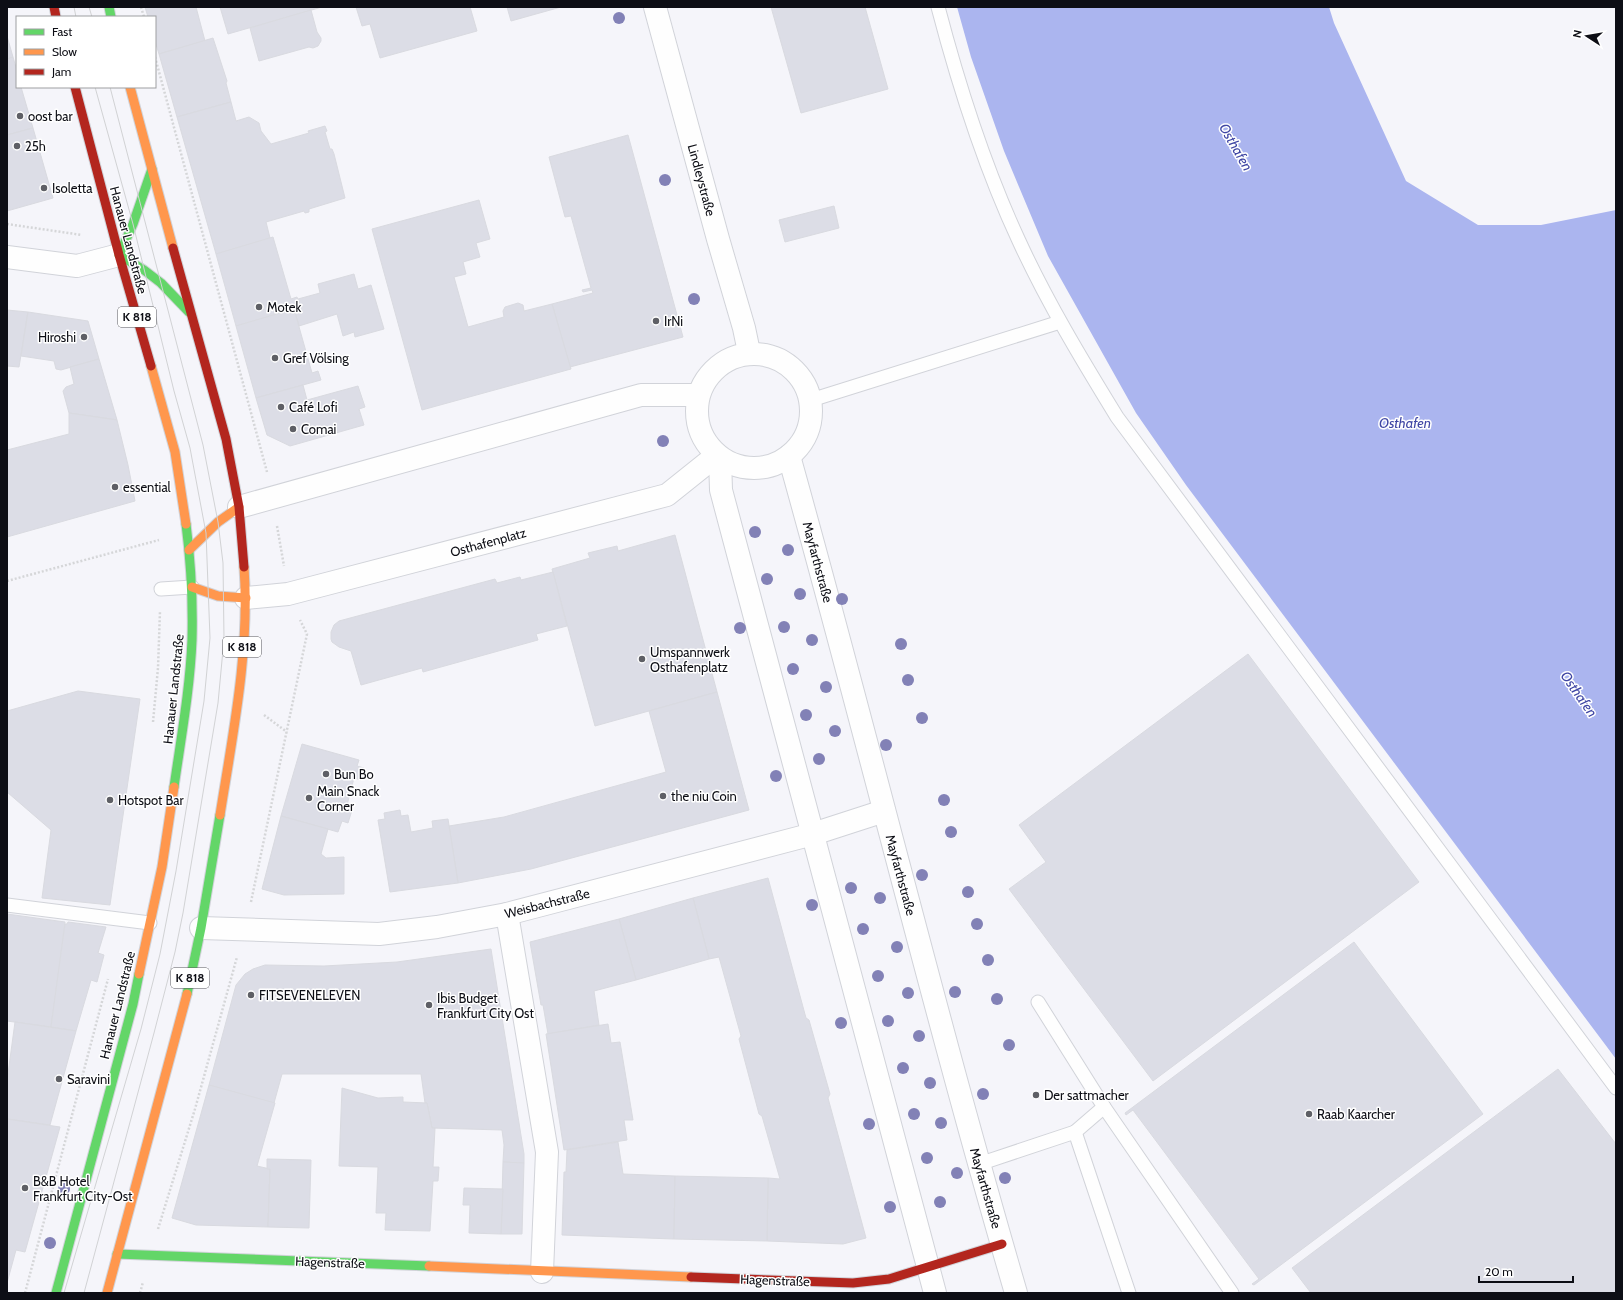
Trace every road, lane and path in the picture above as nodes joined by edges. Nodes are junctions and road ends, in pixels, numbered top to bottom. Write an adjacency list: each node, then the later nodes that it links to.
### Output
1 (655, 7): 13 (street, Lindleystraße)
2 (938, 7): 12 (lane)
3 (156, 61): 15 (path)
4 (75, 88): 9 (main road, Hanauer Landstraße / K 818)
5 (130, 88): 6 (main road, K 818)
6 (152, 169): 9 (main road); 11 (main road, K 818)
7 (7, 224): 8 (path)
8 (89, 236)
9 (119, 254): 10 (street); 11 (main road); 21 (main road, Hanauer Landstraße / K 818)
10 (7, 257)
11 (190, 314): 19 (main road, K 818)
12 (1060, 322): 16 (lane); 37 (lane)
13 (749, 352): 14 (street); 16 (street)
14 (698, 395): 17 (street); 19 (street)
15 (248, 399)
16 (811, 400): 18 (street)
17 (719, 456): 18 (street); 25 (street, Osthafenplatz); 29 (street)
18 (789, 456): 28 (street, Mayfarthstraße)
19 (238, 507): 21 (main road); 25 (main road, K 818)
20 (160, 540): 22 (path)
21 (189, 550): 23 (main road, Hanauer Landstraße / K 818)
22 (7, 580)
23 (192, 587): 24 (lane); 25 (main road); 32 (main road, Hanauer Landstraße / K 818)
24 (161, 589): 26 (path)
25 (246, 598): 33 (main road, K 818)
26 (152, 730)
27 (286, 732): 34 (path)
28 (884, 811): 29 (street, Weisbachstraße); 40 (street, Mayfarthstraße)
29 (813, 834): 31 (street, Weisbachstraße); 44 (street)
30 (7, 905): 32 (lane)
31 (507, 914): 34 (street, Weisbachstraße); 45 (street)
32 (150, 923): 47 (main road, Hanauer Landstraße / K 818)
33 (201, 928): 34 (street, Weisbachstraße); 42 (main road, K 818)
34 (245, 930): 43 (path)
35 (109, 974): 46 (path)
36 (1038, 1002): 38 (lane)
37 (1616, 1088)
38 (1104, 1107): 39 (lane); 53 (lane)
39 (1075, 1132): 40 (lane); 52 (lane)
40 (979, 1164): 41 (street, Mayfarthstraße)
41 (1002, 1244): 44 (main road, Hagenstraße); 51 (street, Mayfarthstraße)
42 (117, 1254): 43 (main road, Hagenstraße); 48 (main road, K 818)
43 (150, 1255): 45 (main road, Hagenstraße); 49 (path)
44 (928, 1267): 45 (main road, Hagenstraße); 50 (street)
45 (542, 1272)
46 (25, 1293)
47 (56, 1293)
48 (107, 1293)
49 (140, 1293)
50 (935, 1293)
51 (1016, 1293)
52 (1129, 1293)
53 (1232, 1293)

